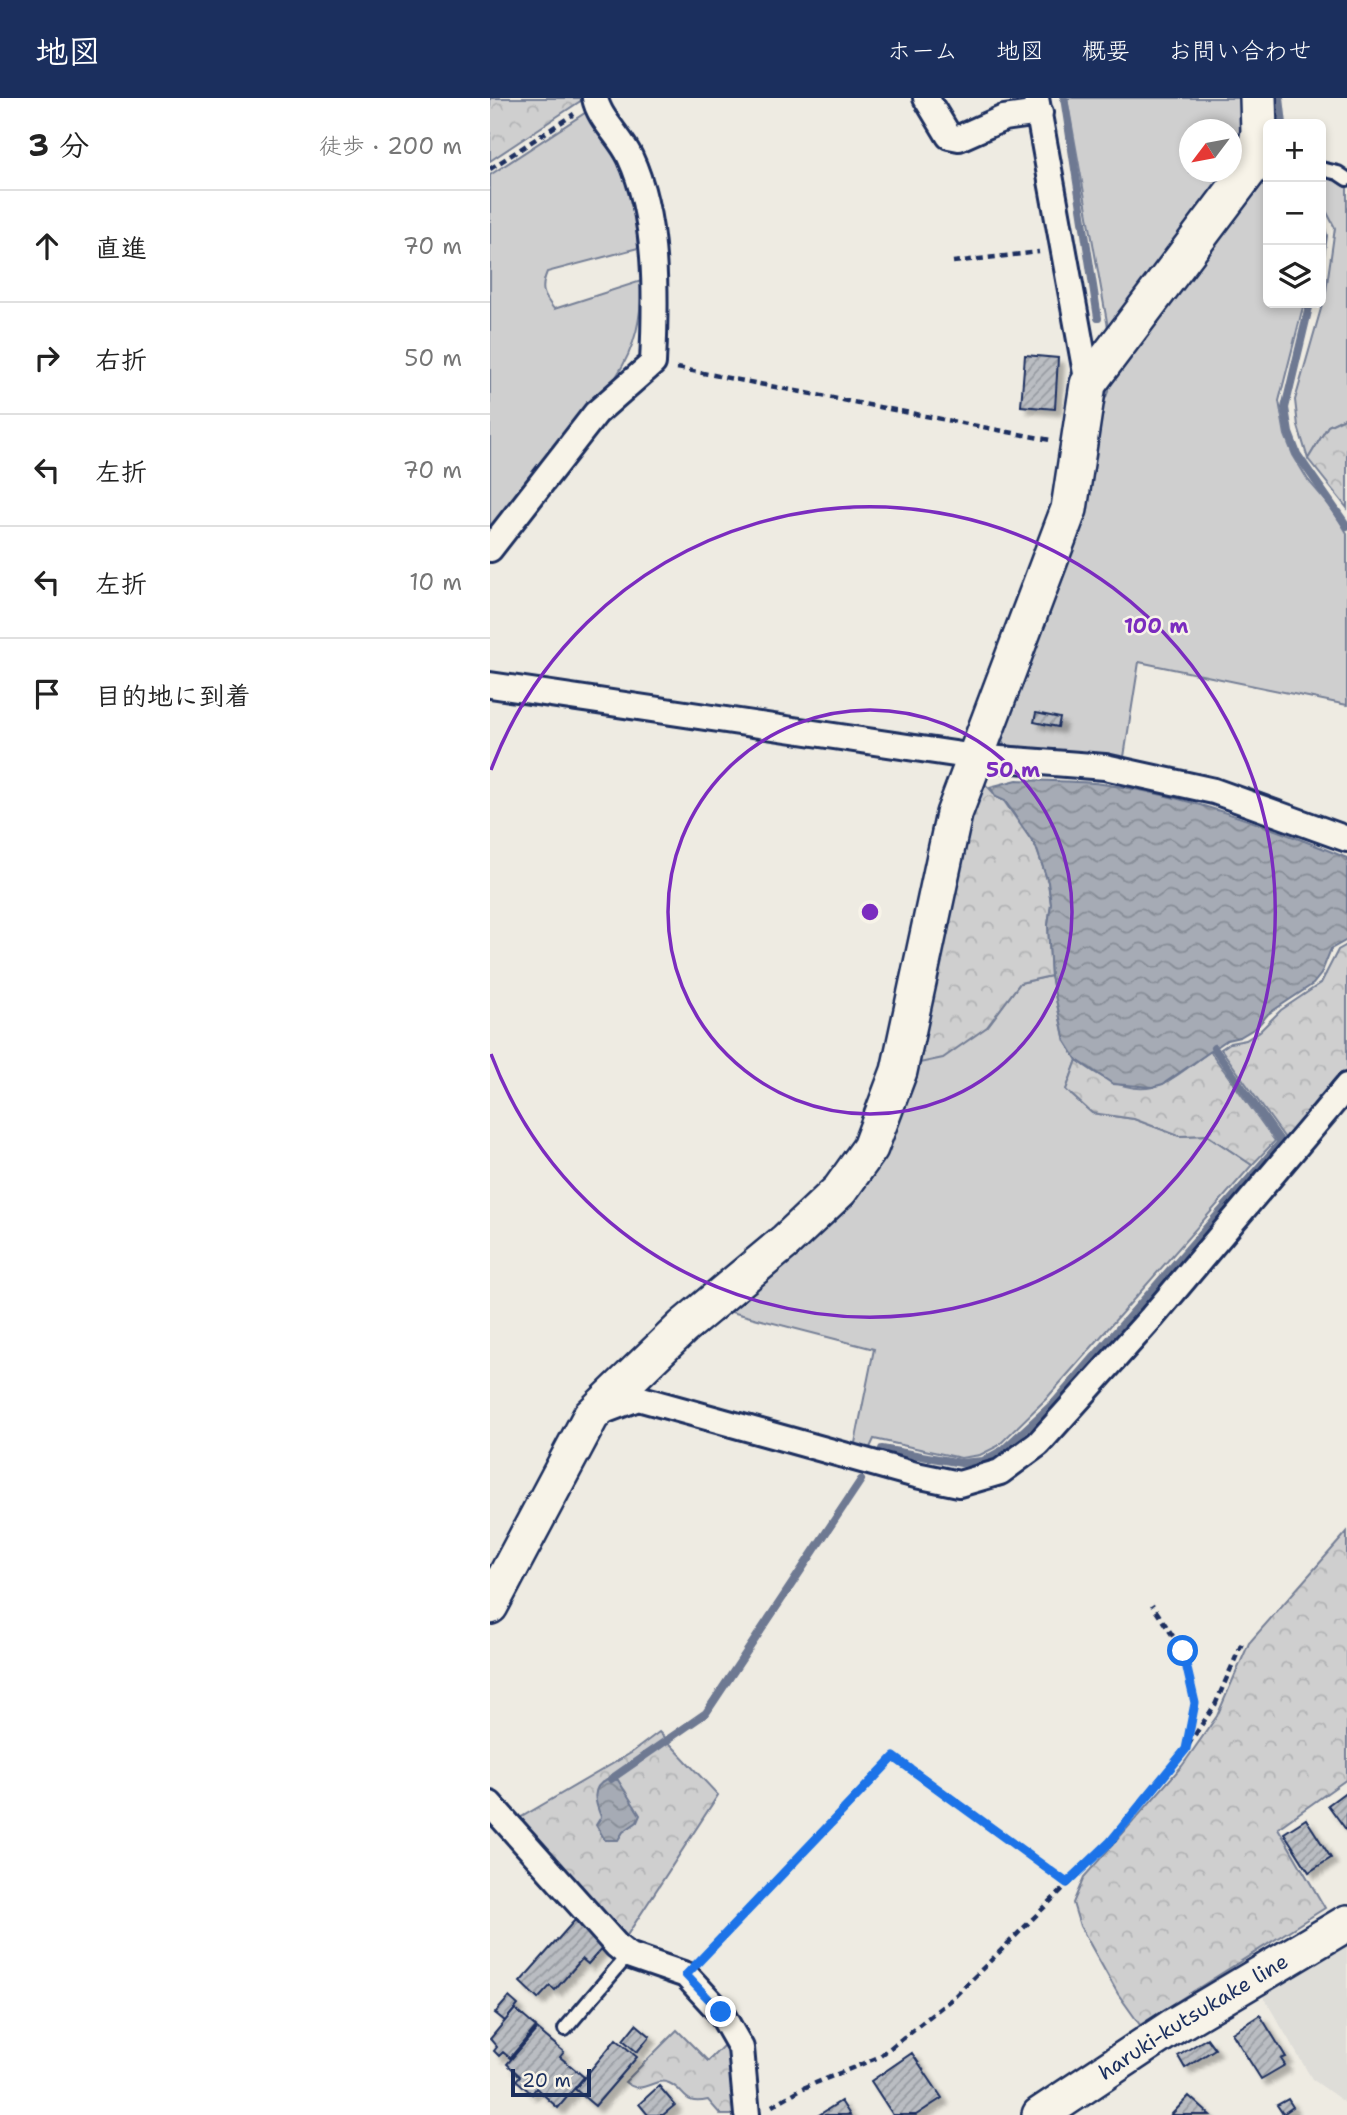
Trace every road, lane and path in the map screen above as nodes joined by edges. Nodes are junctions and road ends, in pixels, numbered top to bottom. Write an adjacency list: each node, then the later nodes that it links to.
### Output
1 (926, 98): 4 (street)
2 (1258, 98): 5 (street)
3 (595, 99): 6 (path); 11 (street)
4 (1038, 105): 9 (street)
5 (1260, 164): 12 (street)
6 (490, 169)
7 (1326, 170): 8 (lane)
8 (1347, 179)
9 (1064, 249): 10 (path); 12 (street)
10 (953, 262)
11 (653, 363): 13 (path); 14 (street)
12 (1088, 384): 13 (street)
13 (1079, 445): 16 (street)
14 (490, 549)
15 (490, 685): 16 (street)
16 (975, 757): 17 (street); 19 (street)
17 (1347, 839)
18 (1347, 1086): 19 (street)
19 (590, 1416): 21 (street)
20 (1152, 1605): 23 (path)
21 (490, 1606)
22 (1242, 1643): 23 (path)
23 (1186, 1749): 25 (path)
24 (490, 1804): 27 (street)
25 (1067, 1883): 28 (path); 30 (path)
26 (1347, 1923): 31 (street, haruki-kutsukake line)
27 (628, 1955): 28 (street); 29 (lane)
28 (686, 1975): 30 (street)
29 (565, 2029)
30 (757, 2112)
31 (1040, 2115)

